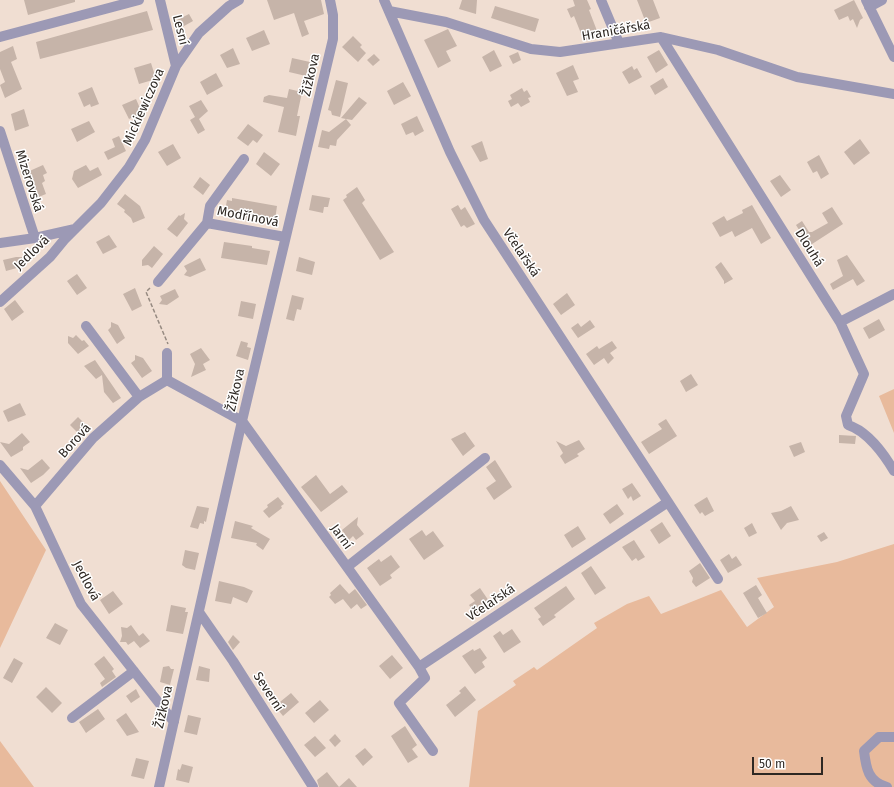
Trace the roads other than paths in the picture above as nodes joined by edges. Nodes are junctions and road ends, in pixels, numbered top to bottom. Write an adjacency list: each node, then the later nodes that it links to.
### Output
1 (139, 0): 10 (street)
2 (160, 0): 14 (street, Lesní)
3 (240, 0): 14 (street, Mickiewiczova)
4 (330, 0): 20 (street, Žižkova)
5 (384, 0): 9 (street, Včelařská)
6 (601, 0): 12 (street)
7 (882, 0): 8 (street)
8 (868, 3): 13 (street)
9 (389, 11): 12 (street, Hraničářská); 36 (street, Včelařská)
10 (0, 37)
11 (661, 37): 12 (street, Hraničářská); 15 (street, Hraničářská); 27 (street, Dlouhá)
12 (619, 43)
13 (894, 57)
14 (176, 66): 19 (street, Mickiewiczova)
15 (894, 94)
16 (0, 131): 21 (street, Mizerovská)
17 (244, 159): 18 (street, Modřínová)
18 (207, 223): 20 (street, Modřínová); 24 (street, Modřínová)
19 (75, 228): 21 (street, Mickiewiczova); 22 (street, Mickiewiczova)
20 (285, 237): 32 (street, Žižkova)
21 (35, 238): 23 (street, Mickiewiczova)
22 (64, 240): 26 (street, Jedlová)
23 (0, 243)
24 (158, 282)
25 (894, 294): 27 (street)
26 (0, 302)
27 (840, 322): 35 (street, Dlouhá)
28 (86, 326): 31 (street)
29 (167, 353): 30 (street)
30 (167, 380): 31 (street, Borová); 32 (street)
31 (139, 398): 37 (street, Borová)
32 (242, 421): 38 (street, Jarní); 40 (street, Žižkova)
33 (485, 458): 38 (street)
34 (0, 465): 37 (street, Jedlová)
35 (894, 471)
36 (668, 502): 39 (street, Včelařská); 41 (street, Včelařská)
37 (35, 506): 42 (street, Jedlová)
38 (347, 568): 41 (street, Jarní)
39 (718, 579)
40 (199, 612): 44 (street, Žižkova); 48 (street, Severní)
41 (419, 667): 46 (street)
42 (134, 671): 43 (street); 44 (street, Jedlová)
43 (72, 718)
44 (174, 722): 47 (street, Žižkova)
45 (894, 737): 49 (street)
46 (433, 751)
47 (159, 787)
48 (313, 787)
49 (887, 787)

